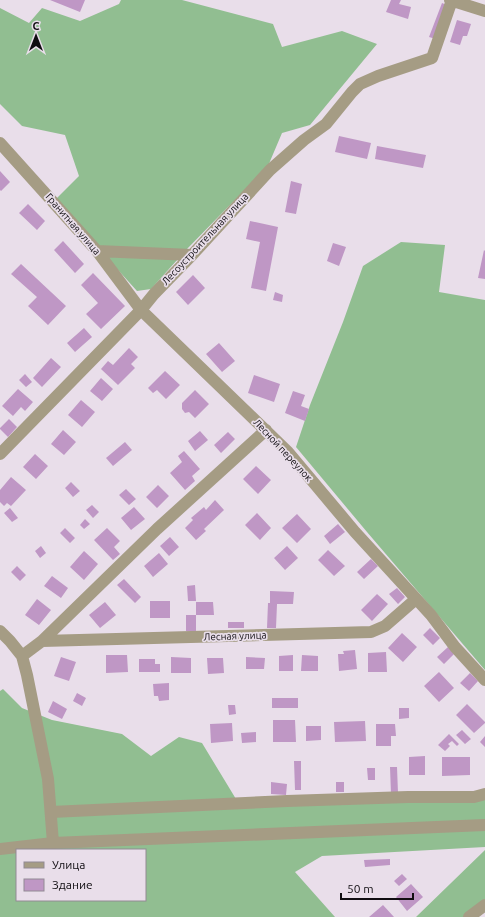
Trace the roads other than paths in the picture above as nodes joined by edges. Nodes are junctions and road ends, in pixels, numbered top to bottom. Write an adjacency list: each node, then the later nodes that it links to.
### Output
1 (452, 0): 2 (street); 5 (street, Лесоустроительная улица)
2 (485, 11)
3 (0, 143): 4 (street, Гранитная улица)
4 (97, 251): 5 (street); 6 (street, Гранитная улица)
5 (192, 255): 6 (street, Лесоустроительная улица)
6 (141, 310): 7 (street, Лесной переулок); 8 (street, Лесоустроительная улица)
7 (266, 430): 9 (street, Лесной переулок); 11 (street)
8 (0, 454)
9 (416, 599): 11 (street, Лесная улица); 13 (street, Лесной переулок)
10 (0, 631): 12 (street)
11 (42, 641): 12 (street)
12 (22, 656): 15 (street)
13 (485, 680)
14 (485, 794): 15 (street)
15 (51, 812): 17 (street)
16 (485, 825): 17 (street)
17 (53, 843): 18 (street)
18 (0, 849)
19 (485, 905): 20 (street)
20 (470, 917)

